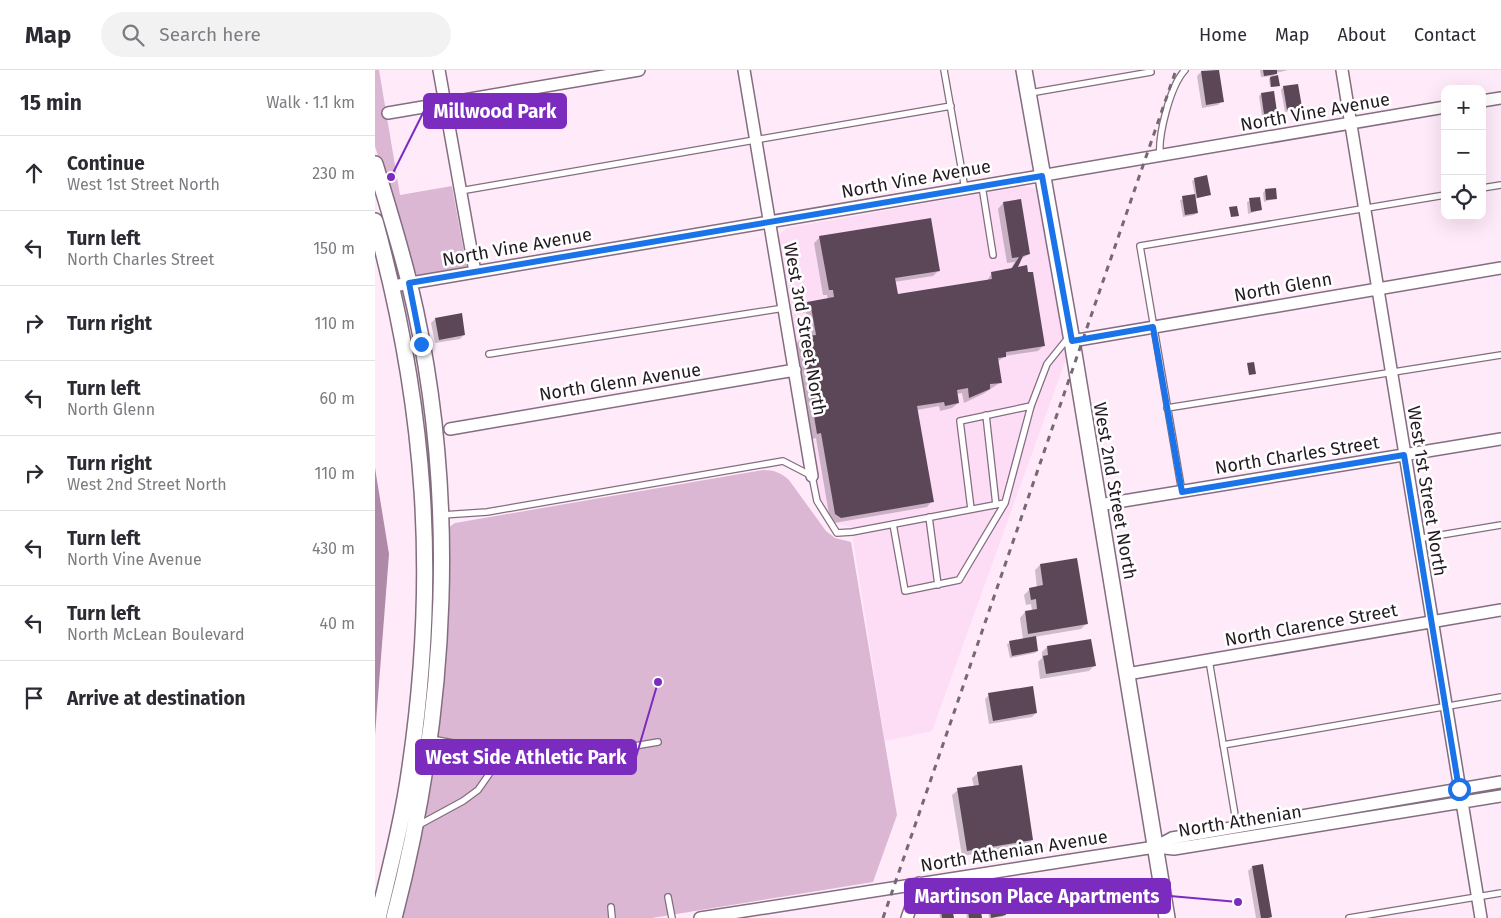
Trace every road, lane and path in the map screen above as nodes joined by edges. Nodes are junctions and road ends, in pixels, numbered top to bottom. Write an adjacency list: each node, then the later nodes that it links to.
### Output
1 (439, 70): 12 (street)
2 (639, 70): 12 (street)
3 (743, 70): 17 (street, West 3rd Street North)
4 (944, 70): 13 (lane)
5 (1024, 70): 9 (main road, West 2nd Street North)
6 (1185, 70): 18 (lane)
7 (1342, 70): 16 (street, West 1st Street North)
8 (1151, 72): 9 (lane)
9 (1028, 94): 20 (main road, West 2nd Street North)
10 (1501, 98): 11 (street)
11 (1486, 100)
12 (444, 104): 15 (street); 25 (street)
13 (951, 106): 17 (lane); 24 (lane)
14 (1441, 108): 16 (street, North Vine Avenue)
15 (388, 113)
16 (1350, 123): 18 (street, North Vine Avenue); 27 (street, West 1st Street North)
17 (755, 139): 25 (lane); 29 (street, West 3rd Street North)
18 (1160, 156): 20 (street, North Vine Avenue)
19 (375, 164): 33 (main road)
20 (1042, 176): 22 (street, North Vine Avenue); 38 (main road, West 2nd Street North)
21 (1501, 185): 23 (lane)
22 (982, 186): 24 (street, North Vine Avenue); 30 (lane)
23 (1486, 187)
24 (965, 189): 29 (street, North Vine Avenue)
25 (460, 191): 32 (street)
26 (1441, 196): 27 (lane)
27 (1364, 208): 35 (street, West 1st Street North); 37 (lane)
28 (375, 221): 34 (main road)
29 (769, 222): 32 (street, North Vine Avenue); 36 (street, West 3rd Street North)
30 (993, 255)
31 (1501, 268): 35 (street, North Glenn)
32 (475, 272): 33 (street, North Vine Avenue)
33 (409, 283): 34 (street, North Vine Avenue); 55 (main road)
34 (393, 286): 83 (main road)
35 (1377, 288): 37 (street, North Glenn); 42 (street, West 1st Street North)
36 (784, 308): 39 (lane); 41 (street, West 3rd Street North)
37 (1153, 327): 38 (street, North Glenn); 44 (lane)
38 (1071, 338): 43 (lane); 53 (main road, West 2nd Street North)
39 (489, 354)
40 (1501, 355): 42 (lane)
41 (795, 370): 46 (street, North Glenn Avenue); 49 (street, West 3rd Street North)
42 (1390, 372): 44 (lane); 48 (street, West 1st Street North)
43 (1031, 406): 45 (lane); 51 (lane)
44 (1167, 408): 50 (lane)
45 (986, 415): 52 (lane); 54 (lane)
46 (450, 429)
47 (1501, 439): 48 (street, North Charles Street)
48 (1404, 455): 50 (street, North Charles Street); 59 (street, West 1st Street North)
49 (812, 476): 55 (lane); 57 (lane)
50 (1182, 492): 53 (street, North Charles Street)
51 (1005, 503): 52 (lane); 60 (lane)
52 (996, 505): 54 (lane)
53 (1099, 505): 64 (main road, West 2nd Street North)
54 (971, 510): 56 (lane)
55 (440, 515): 67 (main road)
56 (929, 517): 57 (lane); 60 (lane)
57 (893, 524): 60 (lane)
58 (1501, 525): 59 (lane)
59 (1417, 539): 62 (street, West 1st Street North)
60 (938, 585)
61 (1501, 610): 62 (street, North Clarence Street)
62 (1431, 622): 63 (street, North Clarence Street); 66 (street, West 1st Street North)
63 (1209, 660): 64 (street, North Clarence Street); 69 (lane)
64 (1127, 674): 77 (main road, West 2nd Street North)
65 (1501, 697): 66 (lane)
66 (1445, 707): 69 (lane); 72 (street, West 1st Street North)
67 (431, 738): 70 (lane); 75 (main road)
68 (658, 742): 70 (lane)
69 (1223, 745): 76 (lane)
70 (492, 770): 75 (lane)
71 (1501, 782): 72 (street, North Athenian)
72 (1459, 789): 74 (street, West 1st Street North); 76 (street, North Athenian)
73 (1501, 796): 74 (street, North Athenian)
74 (1461, 803): 77 (street, North Athenian); 81 (street, West 1st Street North)
75 (417, 826): 84 (main road)
76 (1237, 827): 77 (street, North Athenian)
77 (1155, 847): 78 (street, North Athenian Avenue); 89 (main road, West 2nd Street North)
78 (919, 883): 87 (street, North Athenian Avenue); 88 (street)
79 (1501, 893): 81 (lane)
80 (668, 897): 86 (lane)
81 (1477, 897): 90 (lane); 91 (street, West 1st Street North)
82 (611, 907): 85 (lane)
83 (377, 918)
84 (394, 918)
85 (613, 918)
86 (672, 918)
87 (700, 918)
88 (907, 918)
89 (1167, 918)
90 (1349, 918)
91 (1481, 918)

